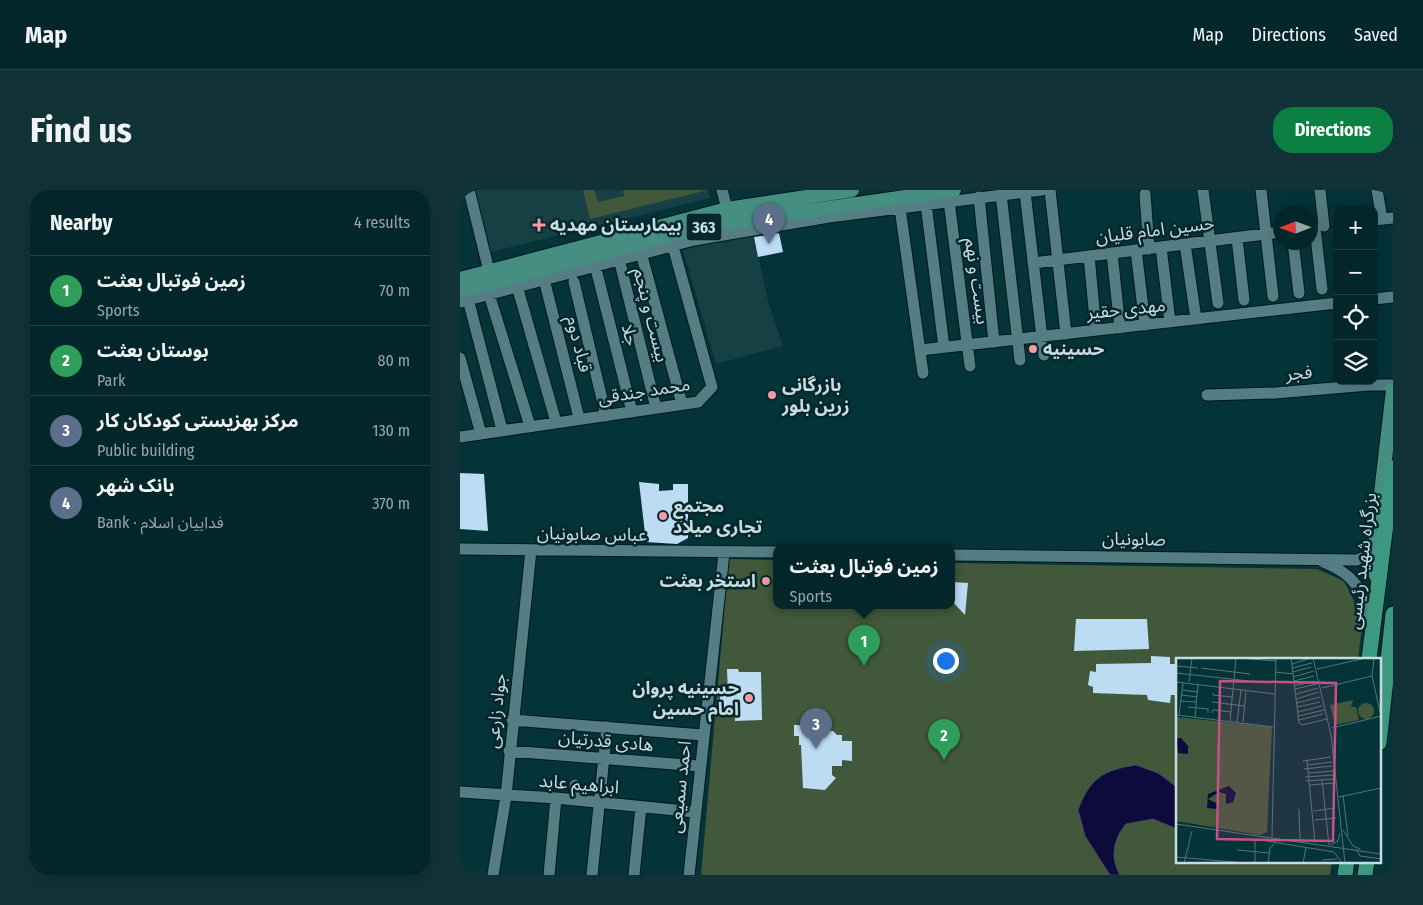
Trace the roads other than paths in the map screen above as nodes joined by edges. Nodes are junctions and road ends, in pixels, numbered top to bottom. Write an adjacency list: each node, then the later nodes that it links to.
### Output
1 (469, 190): 40 (street)
2 (722, 190): 17 (street)
3 (852, 190): 17 (main road)
4 (1042, 190): 10 (street)
5 (1050, 190): 37 (street)
6 (1202, 190): 28 (street)
7 (1261, 190): 24 (street)
8 (1320, 190): 18 (street)
9 (1377, 190): 19 (street)
10 (1025, 192): 11 (street); 38 (street)
11 (1001, 194): 14 (street); 62 (street)
12 (1145, 194): 30 (street)
13 (951, 196): 14 (street); 15 (street); 20 (main road, 363); 64 (street, بیست و نهم)
14 (979, 197): 63 (street)
15 (926, 204): 16 (street); 65 (street)
16 (900, 208): 20 (street); 66 (street)
17 (727, 209): 40 (main road)
18 (1318, 215)
19 (1383, 219)
20 (768, 221): 27 (main road, 363)
21 (1333, 225): 22 (street)
22 (1318, 227)
23 (1273, 233): 24 (street, حسین امام قلیان)
24 (1266, 234): 25 (street, حسین امام قلیان); 48 (street)
25 (1237, 238): 28 (street, حسین امام قلیان); 52 (street)
26 (1318, 239): 45 (street)
27 (671, 240): 35 (street); 49 (main road, 363); 75 (street, محمد جندقی)
28 (1210, 241): 29 (street, حسین امام قلیان); 53 (street)
29 (1185, 244): 30 (street, حسین امام قلیان); 55 (street)
30 (1155, 248): 31 (street, حسین امام قلیان); 56 (street)
31 (1136, 250): 33 (street, حسین امام قلیان); 57 (street)
32 (1294, 250): 46 (street)
33 (1112, 253): 34 (street, حسین امام قلیان); 58 (street)
34 (1089, 256): 37 (street, حسین امام قلیان); 59 (street)
35 (619, 259): 39 (street); 76 (street, بیست و پنجم)
36 (643, 260): 75 (street)
37 (1058, 260): 38 (street, حسین امام قلیان); 60 (street)
38 (1034, 263): 61 (street)
39 (595, 266): 42 (street); 77 (street, جلا)
40 (489, 271): 41 (main road)
41 (460, 279)
42 (544, 279): 44 (street); 79 (street, قباد دوم)
43 (574, 282): 78 (street)
44 (517, 286): 47 (street); 80 (street)
45 (1322, 289)
46 (1299, 293)
47 (489, 294): 49 (street); 81 (street)
48 (1273, 296)
49 (463, 297): 82 (street)
50 (1393, 297): 51 (street)
51 (1378, 299)
52 (1244, 300)
53 (1218, 303)
54 (1333, 303): 55 (street, مهدی حقیر)
55 (1196, 319): 56 (street, مهدی حقیر)
56 (1170, 322): 57 (street, مهدی حقیر)
57 (1145, 325): 58 (street, مهدی حقیر)
58 (1120, 328): 59 (street, مهدی حقیر)
59 (1096, 330): 60 (street, مهدی حقیر)
60 (1066, 334): 61 (street, مهدی حقیر)
61 (1042, 336): 62 (street, مهدی حقیر); 67 (street)
62 (1017, 339): 63 (street, مهدی حقیر); 69 (street)
63 (994, 342): 64 (street, مهدی حقیر)
64 (968, 345): 65 (street, مهدی حقیر); 70 (street, بیست و نهم)
65 (944, 347): 66 (street, مهدی حقیر)
66 (920, 350): 71 (street)
67 (1044, 356)
68 (460, 358): 83 (street)
69 (1020, 360)
70 (970, 366)
71 (923, 372)
72 (1393, 385): 74 (street, فجر)
73 (1393, 390): 91 (main road)
74 (1207, 394)
75 (682, 404): 76 (street, محمد جندقی)
76 (656, 408): 77 (street, محمد جندقی)
77 (632, 412): 78 (street, محمد جندقی)
78 (606, 416): 79 (street, محمد جندقی)
79 (579, 418): 80 (street, محمد جندقی)
80 (556, 422): 81 (street, محمد جندقی)
81 (530, 426): 82 (street, محمد جندقی)
82 (502, 430): 83 (street, محمد جندقی)
83 (481, 434): 84 (street, محمد جندقی)
84 (460, 437)
85 (1393, 468): 86 (highway, بزرگراه شهید رئیسی)
86 (1386, 522): 91 (street); 94 (highway, بزرگراه شهید رئیسی)
87 (460, 549): 88 (street, عباس صابونیان)
88 (531, 550): 90 (street, عباس صابونیان); 99 (street, جواد زارعی)
89 (773, 552): 90 (street)
90 (724, 553): 102 (street, احمد سمیعی)
91 (1374, 553): 93 (street); 94 (main road)
92 (955, 554): 93 (street, صابونیان)
93 (1317, 559): 96 (street)
94 (1377, 590): 96 (highway, بزرگراه شهید رئیسی)
95 (1393, 614): 97 (highway)
96 (1372, 637): 98 (highway, بزرگراه شهید رئیسی)
97 (1391, 648): 101 (highway)
98 (1369, 658)
99 (512, 720): 100 (street); 103 (street, جواد زارعی)
100 (607, 727): 102 (street); 104 (street)
101 (1381, 727)
102 (702, 735): 105 (street, احمد سمیعی)
103 (509, 751): 104 (street, هادی قدرتیان); 108 (street, جواد زارعی)
104 (605, 758): 105 (street, هادی قدرتیان); 111 (street)
105 (699, 766): 113 (street, احمد سمیعی)
106 (576, 784): 110 (street)
107 (460, 792): 108 (street, ابراهیم عابد)
108 (506, 796): 109 (street, ابراهیم عابد); 116 (street, جواد زارعی)
109 (556, 798): 110 (street, ابراهیم عابد); 117 (street)
110 (574, 800): 111 (street, ابراهیم عابد)
111 (601, 803): 112 (street, ابراهیم عابد); 118 (street)
112 (641, 807): 113 (street, ابراهیم عابد); 119 (street)
113 (695, 812): 120 (street, احمد سمیعی)
114 (1346, 862): 121 (highway)
115 (1367, 862): 122 (highway)
116 (493, 875)
117 (549, 875)
118 (592, 875)
119 (634, 875)
120 (688, 875)
121 (1345, 875)
122 (1365, 875)

